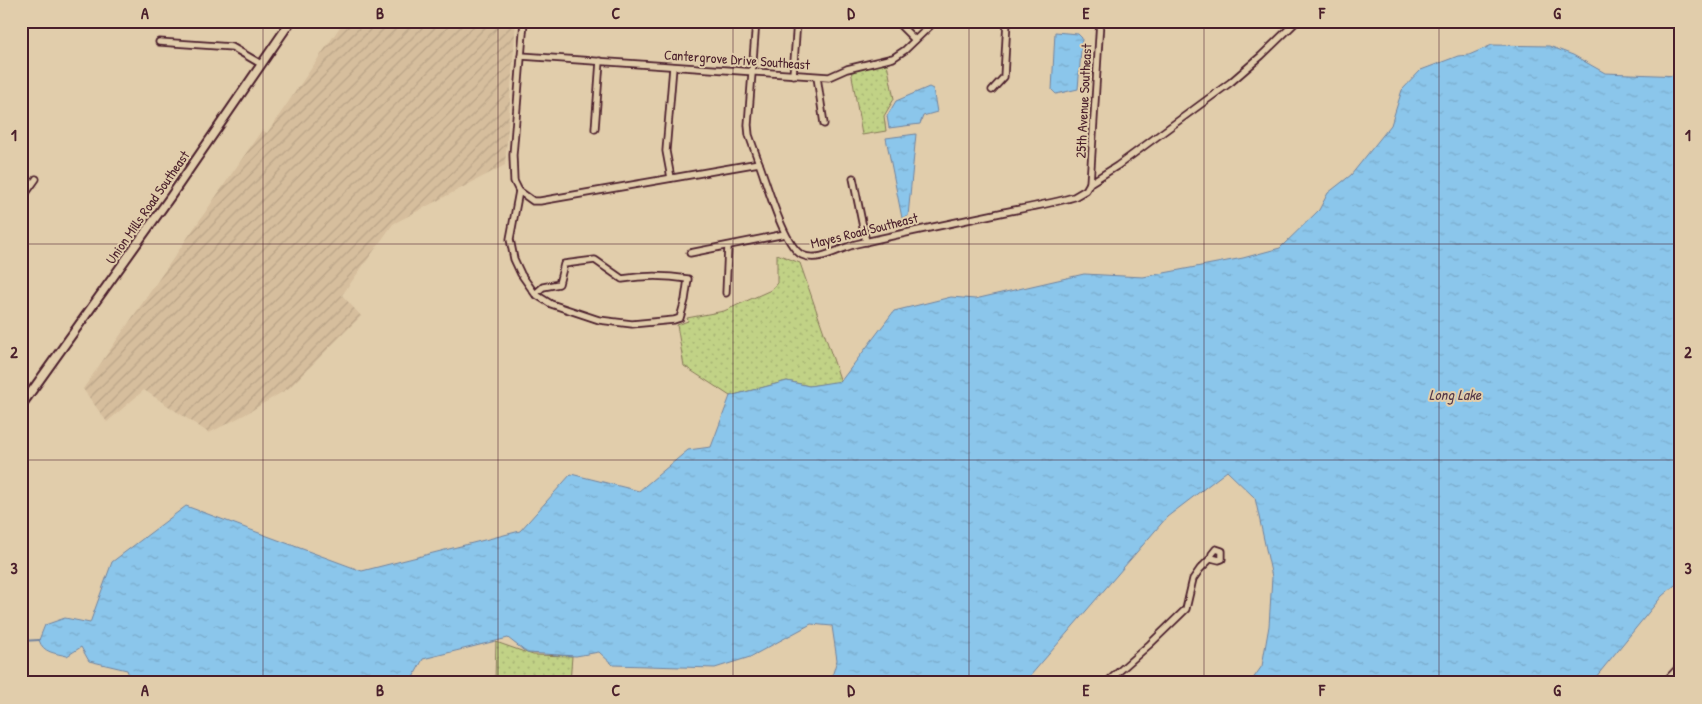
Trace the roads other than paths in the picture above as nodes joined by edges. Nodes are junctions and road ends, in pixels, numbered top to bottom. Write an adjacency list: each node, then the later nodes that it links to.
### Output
1 (291, 21): 15 (street, Union Mills Road Southeast)
2 (524, 21): 13 (street)
3 (756, 21): 17 (street, Mayes Road Southeast)
4 (797, 21): 18 (street)
5 (900, 21): 11 (street)
6 (935, 21): 11 (street, Cantergrove Drive Southeast)
7 (1007, 21): 20 (street)
8 (1093, 21): 10 (street)
9 (1297, 21): 27 (street, Mayes Road Southeast)
10 (1100, 22): 27 (street, 25th Avenue Southeast)
11 (915, 40): 19 (street, Cantergrove Drive Southeast)
12 (159, 42): 15 (street)
13 (521, 56): 14 (street, Cantergrove Drive Southeast); 28 (street)
14 (600, 61): 16 (street, Cantergrove Drive Southeast); 22 (street)
15 (261, 64): 36 (street, Union Mills Road Southeast)
16 (673, 66): 17 (street, Cantergrove Drive Southeast); 24 (street)
17 (752, 72): 18 (street, Cantergrove Drive Southeast); 23 (street, Mayes Road Southeast)
18 (793, 75): 19 (street, Cantergrove Drive Southeast)
19 (817, 77): 21 (street)
20 (992, 90)
21 (824, 124)
22 (595, 129)
23 (759, 163): 24 (street); 30 (street, Mayes Road Southeast)
24 (671, 178): 28 (street)
25 (853, 178): 31 (street)
26 (36, 179): 29 (street)
27 (1090, 183): 31 (street, Mayes Road Southeast)
28 (518, 191): 35 (street)
29 (21, 200)
30 (785, 234): 31 (street, Mayes Road Southeast); 32 (street)
31 (866, 242)
32 (728, 246): 33 (street); 34 (street)
33 (690, 253)
34 (726, 293)
35 (535, 294): 35 (street)
36 (21, 406)
37 (1212, 558): 39 (street)
38 (1681, 665): 40 (street)
39 (1106, 683)
40 (1664, 683)

